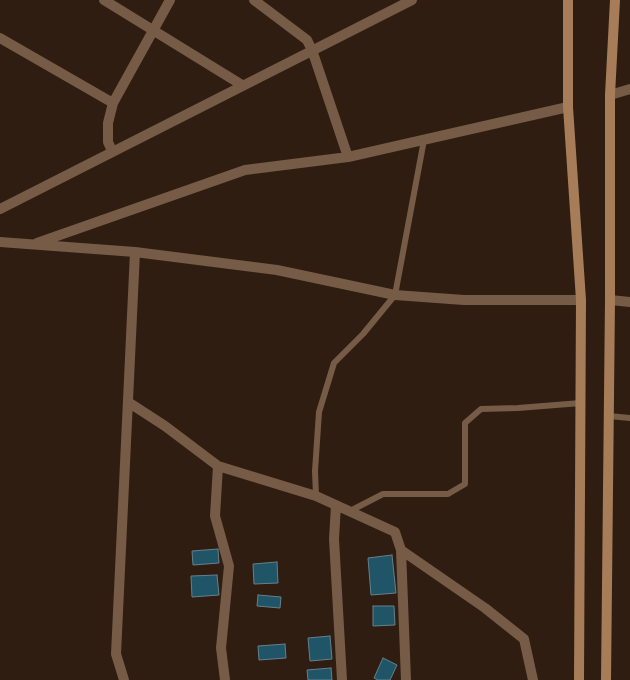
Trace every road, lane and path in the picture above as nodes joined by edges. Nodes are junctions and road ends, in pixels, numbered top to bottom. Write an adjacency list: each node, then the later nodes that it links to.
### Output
1 (104, 0): 7 (street)
2 (170, 0): 7 (street)
3 (254, 0): 9 (street)
4 (412, 0): 9 (street)
5 (568, 0): 14 (main road)
6 (615, 0): 12 (main road)
7 (153, 30): 10 (street); 13 (street)
8 (0, 38): 13 (street)
9 (312, 50): 10 (street); 17 (street)
10 (242, 85): 16 (street)
11 (630, 89): 12 (street)
12 (610, 95): 24 (main road)
13 (113, 103): 16 (street)
14 (568, 107): 15 (street); 23 (main road)
15 (424, 140): 17 (street); 22 (lane)
16 (112, 150): 18 (street)
17 (348, 157): 20 (street)
18 (0, 208)
19 (0, 242): 20 (street)
20 (33, 244): 21 (street)
21 (135, 252): 22 (street); 26 (street)
22 (395, 295): 23 (street); 31 (lane)
23 (581, 300): 27 (main road)
24 (610, 300): 25 (street); 28 (main road)
25 (630, 302)
26 (128, 402): 30 (street); 35 (street)
27 (580, 403): 33 (lane); 40 (main road)
28 (609, 416): 29 (lane); 41 (main road)
29 (630, 418)
30 (218, 466): 31 (street); 36 (street)
31 (316, 496): 32 (street)
32 (336, 505): 33 (street); 37 (street)
33 (350, 511): 34 (street)
34 (401, 550): 38 (street); 39 (street)
35 (124, 680)
36 (225, 680)
37 (342, 680)
38 (406, 680)
39 (533, 680)
40 (579, 680)
41 (606, 680)

